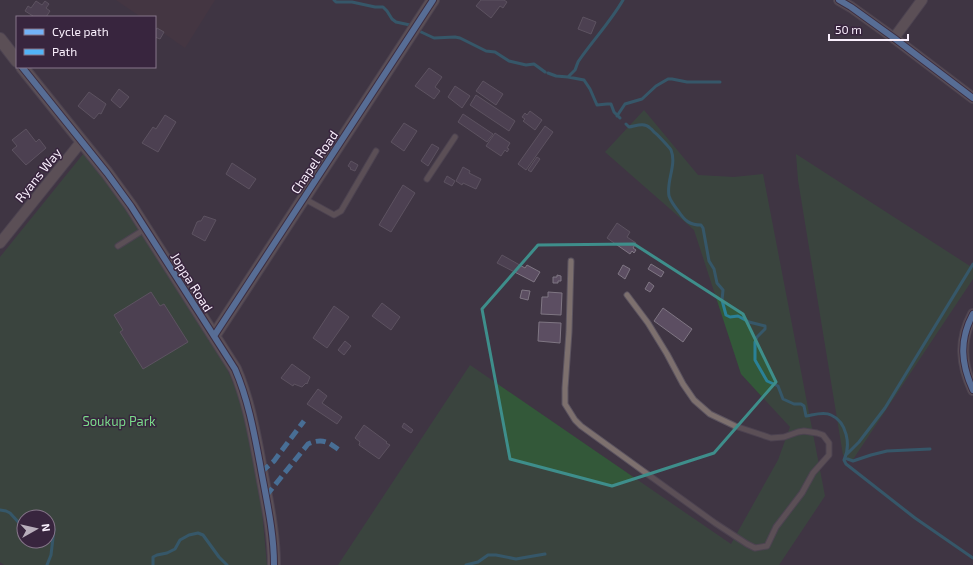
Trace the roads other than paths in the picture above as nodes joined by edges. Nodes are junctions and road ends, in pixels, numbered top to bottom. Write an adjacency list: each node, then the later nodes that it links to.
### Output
1 (434, 0): 13 (street, Chapel Road)
2 (839, 0): 4 (street)
3 (922, 0): 4 (street)
4 (894, 38): 8 (street)
5 (0, 39): 6 (street)
6 (16, 60)
7 (23, 68): 10 (street, Joppa Road)
8 (973, 98)
9 (455, 137): 12 (lane)
10 (81, 142): 14 (street, Joppa Road); 15 (street, Ryans Way)
11 (376, 150): 13 (lane)
12 (427, 179)
13 (303, 198): 20 (street, Chapel Road)
14 (146, 228): 16 (lane); 20 (street, Joppa Road)
15 (0, 243)
16 (118, 246)
17 (571, 261): 18 (lane)
18 (627, 295)
19 (973, 314): 21 (street)
20 (214, 336): 22 (street, Joppa Road)
21 (973, 390)
22 (274, 565)

